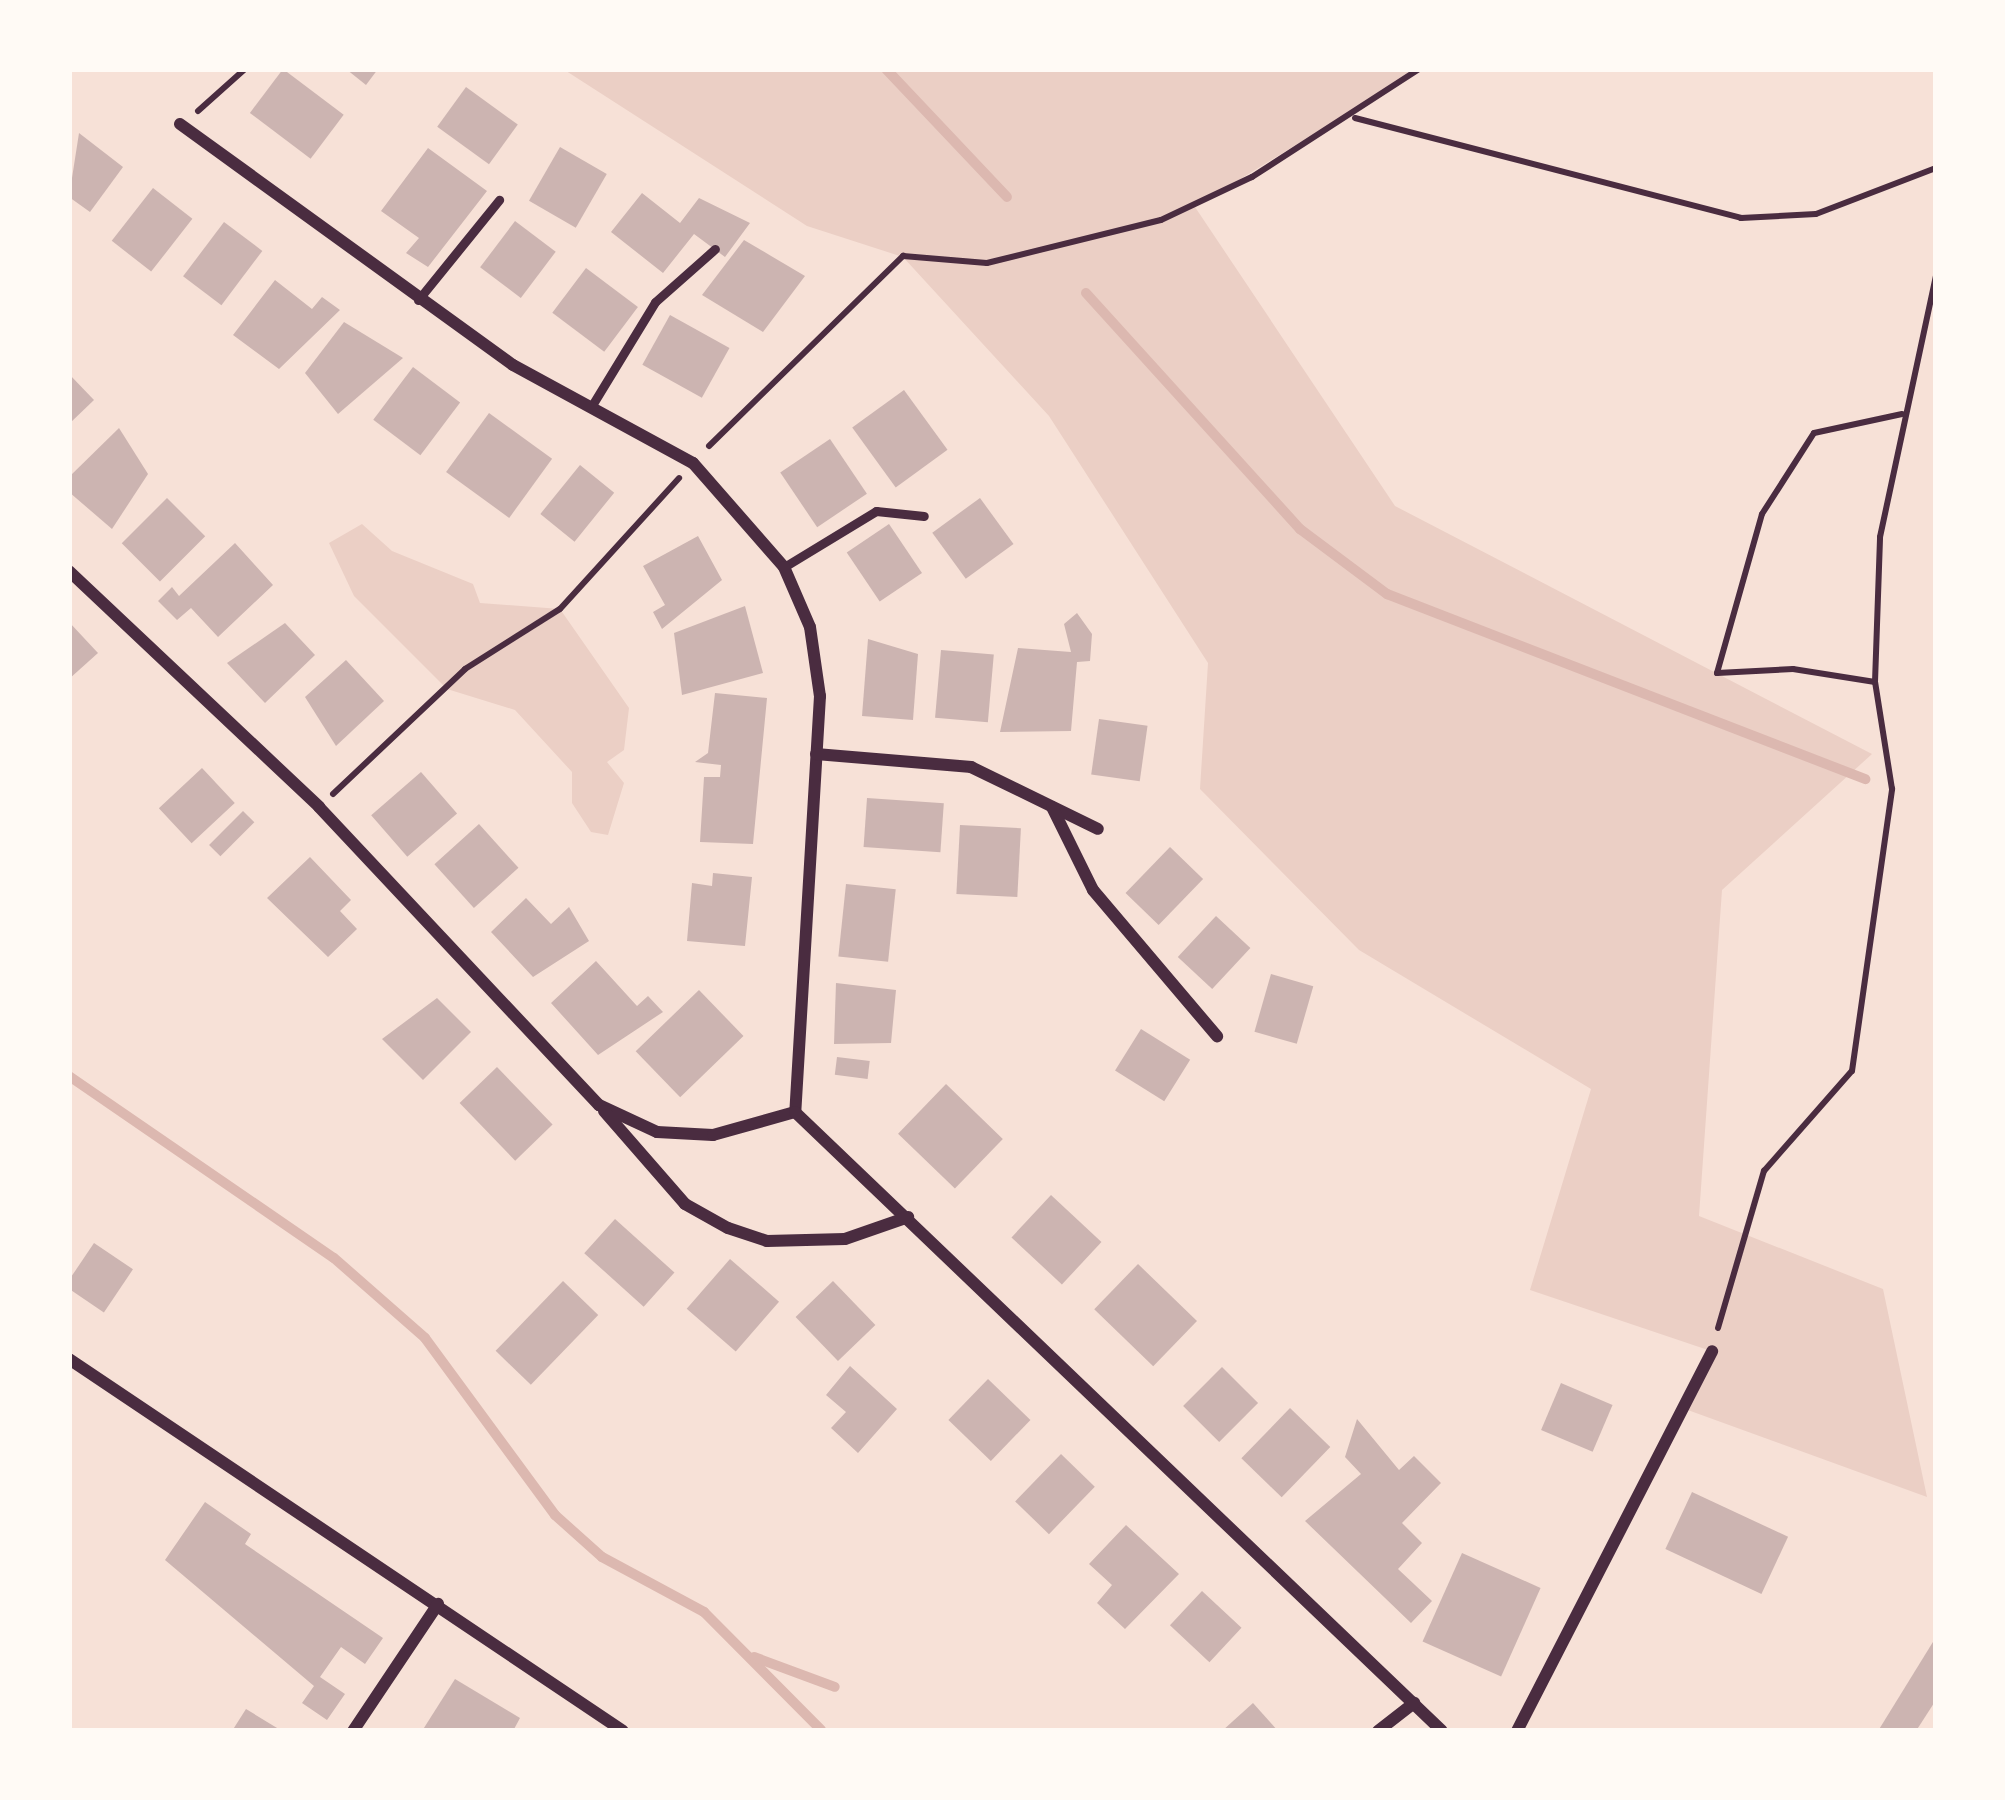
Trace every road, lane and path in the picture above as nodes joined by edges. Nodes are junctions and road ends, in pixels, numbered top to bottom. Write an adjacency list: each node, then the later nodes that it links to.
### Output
1 (245, 69): 4 (path)
2 (1419, 69): 3 (path)
3 (1352, 118): 5 (path); 12 (path)
4 (180, 124): 9 (street)
5 (1936, 168)
6 (500, 200): 9 (lane)
7 (715, 249): 10 (lane)
8 (1936, 275): 11 (path)
9 (418, 300): 10 (street)
10 (591, 407): 12 (street)
11 (1902, 414): 16 (path); 16 (path)
12 (693, 463): 14 (street); 19 (path)
13 (924, 516): 14 (lane)
14 (784, 567): 17 (street)
15 (69, 571): 19 (street)
16 (1875, 682): 25 (path)
17 (816, 754): 18 (street); 23 (street)
18 (1052, 806): 20 (street); 21 (street)
19 (319, 807): 22 (street)
20 (1098, 829)
21 (1217, 1036)
22 (598, 1105): 23 (street); 24 (street)
23 (795, 1112): 24 (street)
24 (908, 1217): 28 (street)
25 (1712, 1351): 33 (street)
26 (69, 1359): 27 (street)
27 (438, 1604): 29 (street); 30 (street)
28 (1414, 1702): 31 (street); 32 (street)
29 (352, 1731)
30 (623, 1731)
31 (1378, 1731)
32 (1442, 1731)
33 (1517, 1731)

